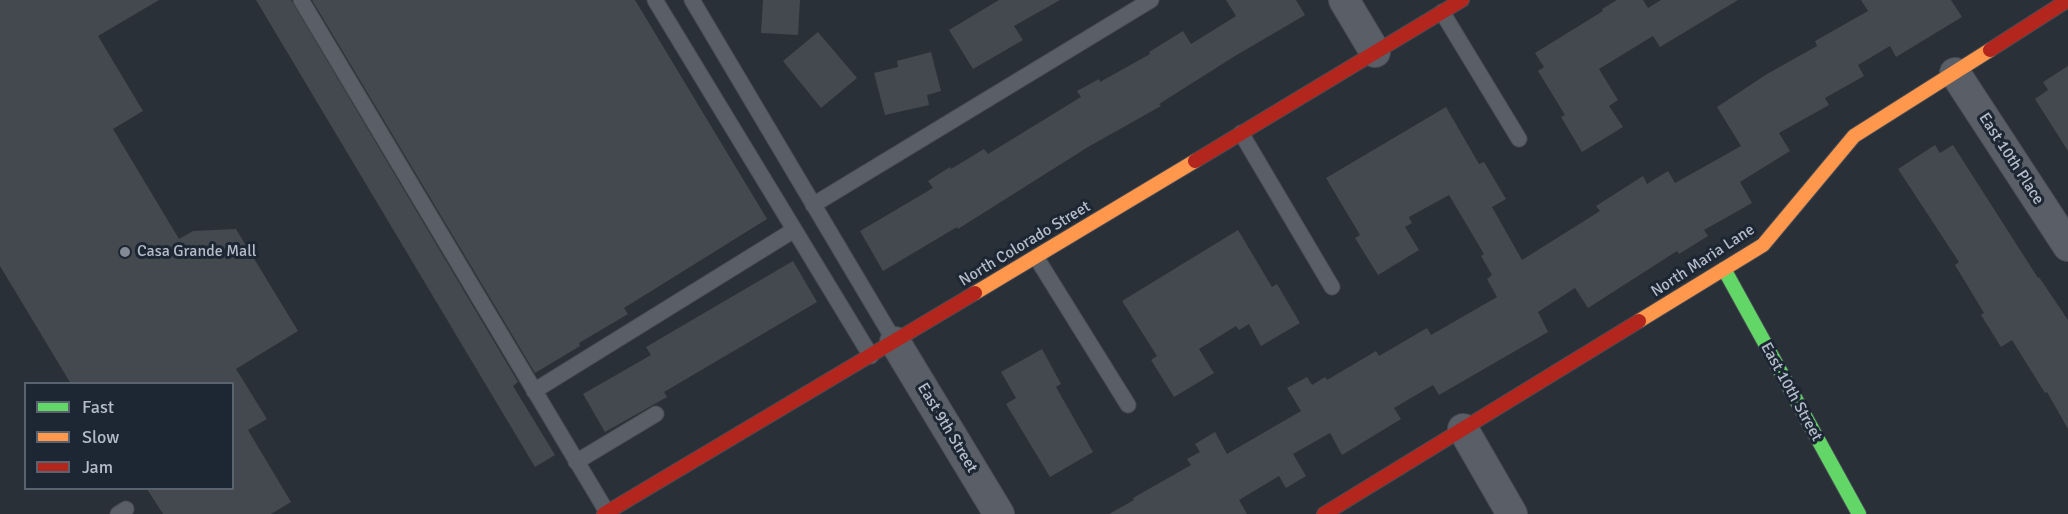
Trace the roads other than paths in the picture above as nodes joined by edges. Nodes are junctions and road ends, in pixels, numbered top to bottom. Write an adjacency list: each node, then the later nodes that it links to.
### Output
1 (301, 0): 20 (lane)
2 (654, 0): 14 (lane)
3 (692, 0): 13 (lane)
4 (1150, 0): 13 (lane)
5 (1344, 0): 9 (street)
6 (1462, 0): 8 (street, North Colorado Street)
7 (2068, 0): 10 (street, North Maria Lane)
8 (1442, 12): 9 (street, North Colorado Street); 12 (lane)
9 (1375, 52): 11 (street, North Colorado Street)
10 (1954, 73): 15 (street, East 10th Place); 17 (street, North Maria Lane)
11 (1240, 133): 16 (street, North Colorado Street); 18 (lane)
12 (1519, 139)
13 (813, 205): 19 (lane)
14 (794, 230): 19 (lane); 20 (lane)
15 (2068, 246)
16 (1036, 256): 19 (street, North Colorado Street); 21 (lane)
17 (1724, 269): 23 (street, North Maria Lane); 29 (street, East 10th Street)
18 (1332, 286)
19 (883, 349): 25 (street, North Colorado Street); 26 (street, East 9th Street)
20 (534, 391): 24 (lane)
21 (1128, 405)
22 (656, 414): 24 (lane)
23 (1463, 429): 27 (street, North Maria Lane); 28 (street)
24 (576, 462): 25 (lane)
25 (606, 513)
26 (999, 514)
27 (1324, 514)
28 (1512, 514)
29 (1859, 514)

